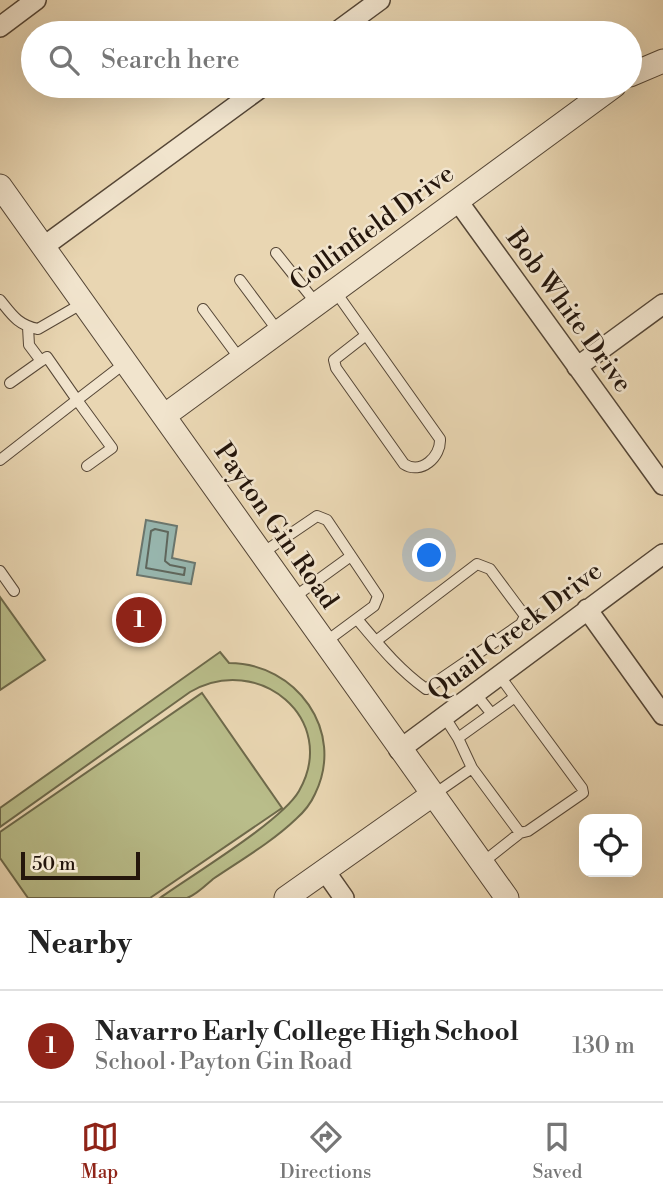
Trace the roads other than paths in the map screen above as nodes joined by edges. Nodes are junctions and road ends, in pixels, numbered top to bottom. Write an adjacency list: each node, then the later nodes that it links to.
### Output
1 (36, 0): 4 (street)
2 (380, 0): 3 (street)
3 (351, 21)
4 (0, 27)
5 (663, 61): 6 (street)
6 (642, 70)
7 (247, 98): 11 (street)
8 (597, 98): 10 (street, Collinfield Drive)
9 (0, 186): 11 (street, Payton Gin Road)
10 (457, 200): 14 (street, Collinfield Drive); 25 (street, Bob White Drive)
11 (43, 247): 16 (street, Payton Gin Road)
12 (276, 253): 14 (lane)
13 (240, 280): 20 (lane)
14 (326, 297): 20 (street, Collinfield Drive); 21 (lane)
15 (0, 300): 19 (lane)
16 (83, 303): 19 (lane); 24 (street, Payton Gin Road)
17 (663, 304): 25 (street)
18 (203, 309): 22 (lane)
19 (28, 327): 23 (lane)
20 (279, 332): 22 (street, Collinfield Drive)
21 (366, 335): 21 (lane)
22 (240, 360): 28 (street, Collinfield Drive)
23 (41, 362): 26 (lane); 27 (lane)
24 (125, 363): 27 (lane); 28 (street, Payton Gin Road)
25 (578, 368): 31 (street, Bob White Drive)
26 (10, 383)
27 (77, 400): 29 (lane); 30 (lane)
28 (164, 416): 32 (street, Payton Gin Road)
29 (0, 460)
30 (88, 466)
31 (663, 485)
32 (261, 554): 34 (lane); 37 (street, Payton Gin Road)
33 (663, 554): 38 (street, Quail Creek Drive)
34 (351, 556): 37 (lane); 39 (lane)
35 (0, 571): 36 (lane)
36 (14, 591)
37 (293, 598): 41 (street, Payton Gin Road)
38 (587, 609): 42 (street, Quail Creek Drive); 46 (street)
39 (357, 619): 40 (lane); 41 (lane)
40 (376, 641): 40 (lane)
41 (324, 643): 49 (street, Payton Gin Road)
42 (499, 675): 43 (street, Quail Creek Drive); 44 (lane)
43 (475, 693): 45 (lane); 47 (street, Quail Creek Drive)
44 (515, 697): 45 (lane); 52 (lane)
45 (491, 713): 48 (lane)
46 (663, 715)
47 (444, 716): 48 (lane); 49 (street, Quail Creek Drive)
48 (458, 738): 50 (lane)
49 (400, 750): 51 (street, Payton Gin Road)
50 (472, 768): 51 (lane); 52 (lane)
51 (432, 796): 53 (street, Payton Gin Road); 54 (street)
52 (520, 833): 53 (lane)
53 (482, 863): 57 (street, Payton Gin Road)
54 (325, 871): 55 (street); 56 (street)
55 (286, 898)
56 (344, 898)
57 (507, 898)

